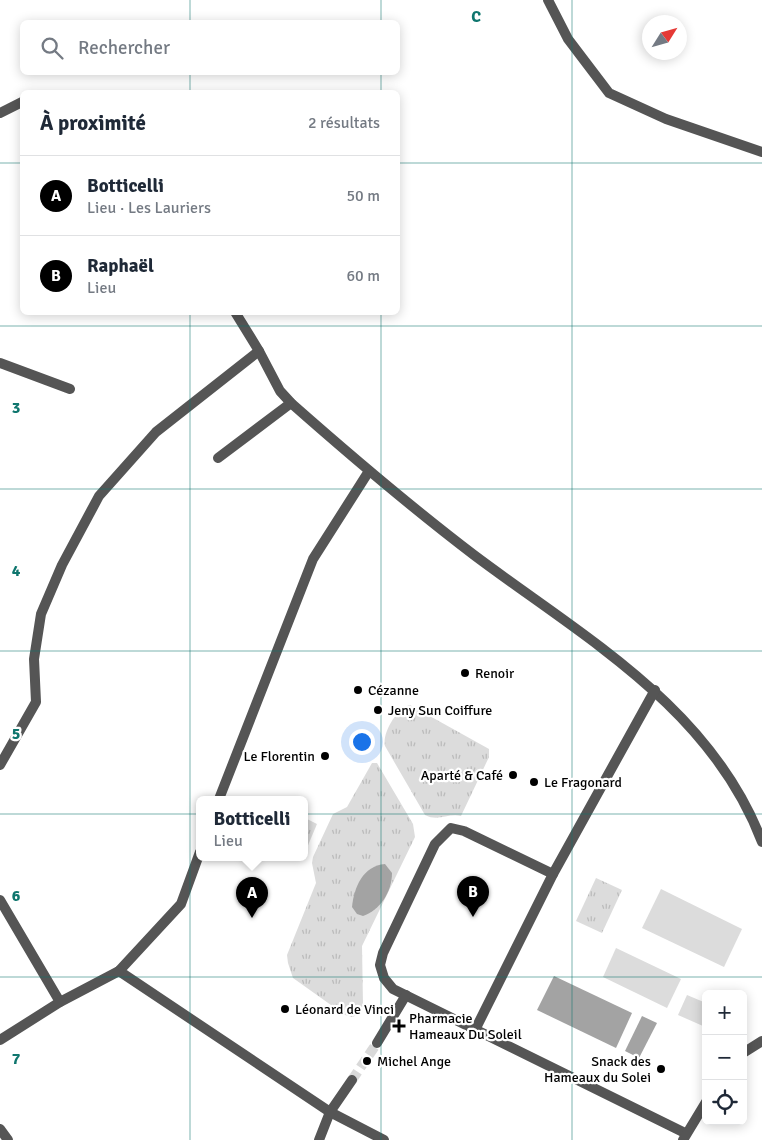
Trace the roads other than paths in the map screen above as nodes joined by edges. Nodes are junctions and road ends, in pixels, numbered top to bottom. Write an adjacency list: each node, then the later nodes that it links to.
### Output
1 (548, 0): 4 (street)
2 (20, 103): 3 (street)
3 (0, 113)
4 (762, 152)
5 (237, 315): 6 (street)
6 (259, 350): 9 (street); 13 (street)
7 (0, 363): 8 (street)
8 (70, 390)
9 (291, 403): 10 (street); 11 (street)
10 (218, 458)
11 (369, 471): 12 (street); 14 (street)
12 (655, 690): 15 (street); 17 (street)
13 (0, 766)
14 (220, 796)
15 (762, 842)
16 (197, 861): 19 (street)
17 (554, 874): 20 (street); 22 (street)
18 (0, 900): 21 (street)
19 (119, 971): 21 (street); 29 (street)
20 (406, 995): 22 (street); 25 (street)
21 (60, 1002): 23 (street)
22 (475, 1030): 31 (street)
23 (0, 1040)
24 (762, 1041): 26 (street)
25 (377, 1043)
26 (747, 1050)
27 (352, 1080): 29 (street)
28 (702, 1108): 31 (street)
29 (330, 1112): 33 (street); 34 (street)
30 (0, 1129): 32 (street)
31 (684, 1136)
32 (8, 1140)
33 (319, 1140)
34 (384, 1140)

